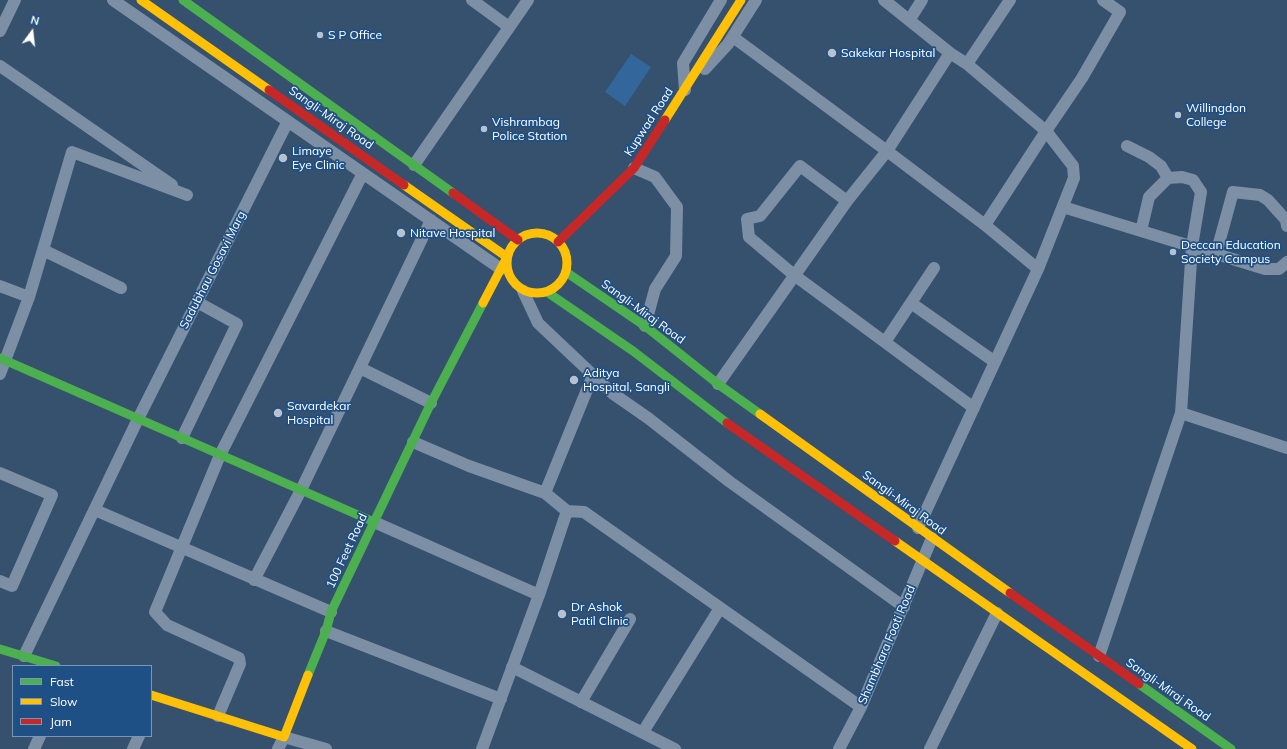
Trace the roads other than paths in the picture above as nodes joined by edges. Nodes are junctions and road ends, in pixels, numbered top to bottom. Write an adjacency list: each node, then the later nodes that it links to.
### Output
1 (15, 0): 16 (street)
2 (113, 0): 22 (street)
3 (141, 0): 41 (main road, Sangli-Miraj Road)
4 (183, 0): 26 (main road, Sangli-Miraj Road)
5 (472, 0): 15 (street)
6 (528, 0): 15 (street)
7 (721, 0): 21 (street)
8 (741, 0): 17 (main road)
9 (756, 0): 17 (street)
10 (884, 0): 14 (street)
11 (922, 0): 14 (street)
12 (1010, 0): 19 (street)
13 (1103, 0): 23 (street)
14 (910, 19): 18 (street)
15 (509, 27): 26 (street)
16 (0, 31)
17 (728, 34): 21 (street); 25 (street)
18 (950, 53): 19 (street); 25 (street)
19 (967, 64): 23 (street)
20 (0, 66): 39 (street)
21 (685, 90): 27 (main road, Kupwad Road)
22 (288, 121): 28 (street); 53 (street, Sadubhau Gosavi Marg)
23 (1046, 131): 31 (street); 33 (street)
24 (1127, 146): 29 (street)
25 (887, 150): 30 (street); 33 (street)
26 (414, 165): 36 (main road, Sangli-Miraj Road)
27 (634, 168): 37 (main road, Kupwad Road); 55 (street)
28 (363, 173): 32 (street); 70 (street)
29 (1168, 178): 35 (street); 38 (street)
30 (847, 201): 47 (street); 47 (street)
31 (1063, 207): 35 (street); 45 (street)
32 (431, 220): 44 (street); 59 (street)
33 (985, 225): 45 (street)
34 (1287, 226): 40 (street)
35 (1141, 231): 38 (street)
36 (518, 240): 37 (main road); 41 (main road)
37 (558, 242): 46 (main road)
38 (1192, 246): 40 (street); 65 (street)
39 (43, 250): 49 (street); 52 (street)
40 (1216, 254): 42 (street)
41 (507, 257): 44 (main road, 100 Feet Road); 50 (main road)
42 (1287, 262)
43 (934, 268): 54 (street)
44 (500, 269): 63 (main road, 100 Feet Road)
45 (1038, 269): 58 (street)
46 (566, 272): 51 (main road); 55 (main road, Sangli-Miraj Road)
47 (794, 275): 56 (street); 62 (street)
48 (0, 286): 52 (street)
49 (121, 288)
50 (523, 290): 51 (main road); 61 (street)
51 (547, 292): 80 (main road)
52 (29, 297): 57 (street)
53 (197, 302): 66 (street, Sadubhau Gosavi Marg); 67 (street)
54 (911, 302): 56 (street); 58 (street)
55 (645, 326): 62 (main road, Sangli-Miraj Road)
56 (885, 342): 64 (street)
57 (3, 360): 60 (street); 66 (main road)
58 (995, 362): 64 (street)
59 (360, 368): 63 (street); 72 (street)
60 (0, 374)
61 (593, 375): 73 (street); 84 (street)
62 (718, 384): 77 (main road, Sangli-Miraj Road)
63 (431, 403): 68 (main road, 100 Feet Road)
64 (974, 408): 77 (street)
65 (1181, 413): 69 (street); 92 (street)
66 (138, 419): 67 (main road); 74 (street, Sadubhau Gosavi Marg)
67 (182, 438): 70 (main road)
68 (412, 442): 73 (street); 76 (main road, 100 Feet Road)
69 (1287, 448)
70 (220, 455): 72 (main road); 79 (street)
71 (0, 473): 82 (street)
72 (301, 490): 76 (main road); 81 (street)
73 (545, 493): 75 (street)
74 (94, 510): 79 (street); 91 (street, Sadubhau Gosavi Marg)
75 (567, 511): 83 (street); 85 (street)
76 (374, 522): 83 (street); 86 (main road, 100 Feet Road)
77 (918, 528): 78 (main road, Sangli-Miraj Road)
78 (932, 538): 80 (street, Shambhara Footi Road); 92 (main road, Sangli-Miraj Road)
79 (182, 548): 81 (street); 99 (street)
80 (923, 561): 84 (street, Shambhara Footi Road); 87 (main road)
81 (254, 580): 86 (street)
82 (0, 581)
83 (539, 595): 94 (street)
84 (904, 607): 98 (street, Shambhara Footi Road)
85 (720, 608): 98 (street); 100 (street)
86 (331, 612): 89 (main road, 100 Feet Road)
87 (997, 613): 111 (street); 112 (main road)
88 (630, 619): 97 (street)
89 (326, 631): 96 (street); 103 (main road, 100 Feet Road)
90 (0, 649): 91 (main road)
91 (24, 656): 93 (main road)
92 (1099, 656): 113 (main road, Sangli-Miraj Road)
93 (53, 665)
94 (512, 667): 96 (street); 97 (street)
95 (153, 696): 99 (main road)
96 (501, 699): 108 (street)
97 (582, 702): 100 (street)
98 (861, 707): 110 (street, Shambhara Footi Road)
99 (218, 716): 103 (main road)
100 (642, 732): 109 (street)
101 (40, 737): 104 (street)
102 (139, 737): 105 (street)
103 (284, 737): 106 (street); 107 (street)
104 (34, 749)
105 (133, 749)
106 (278, 749)
107 (326, 749)
108 (482, 749)
109 (675, 749)
110 (839, 749)
111 (930, 749)
112 (1192, 749)
113 (1231, 749)

